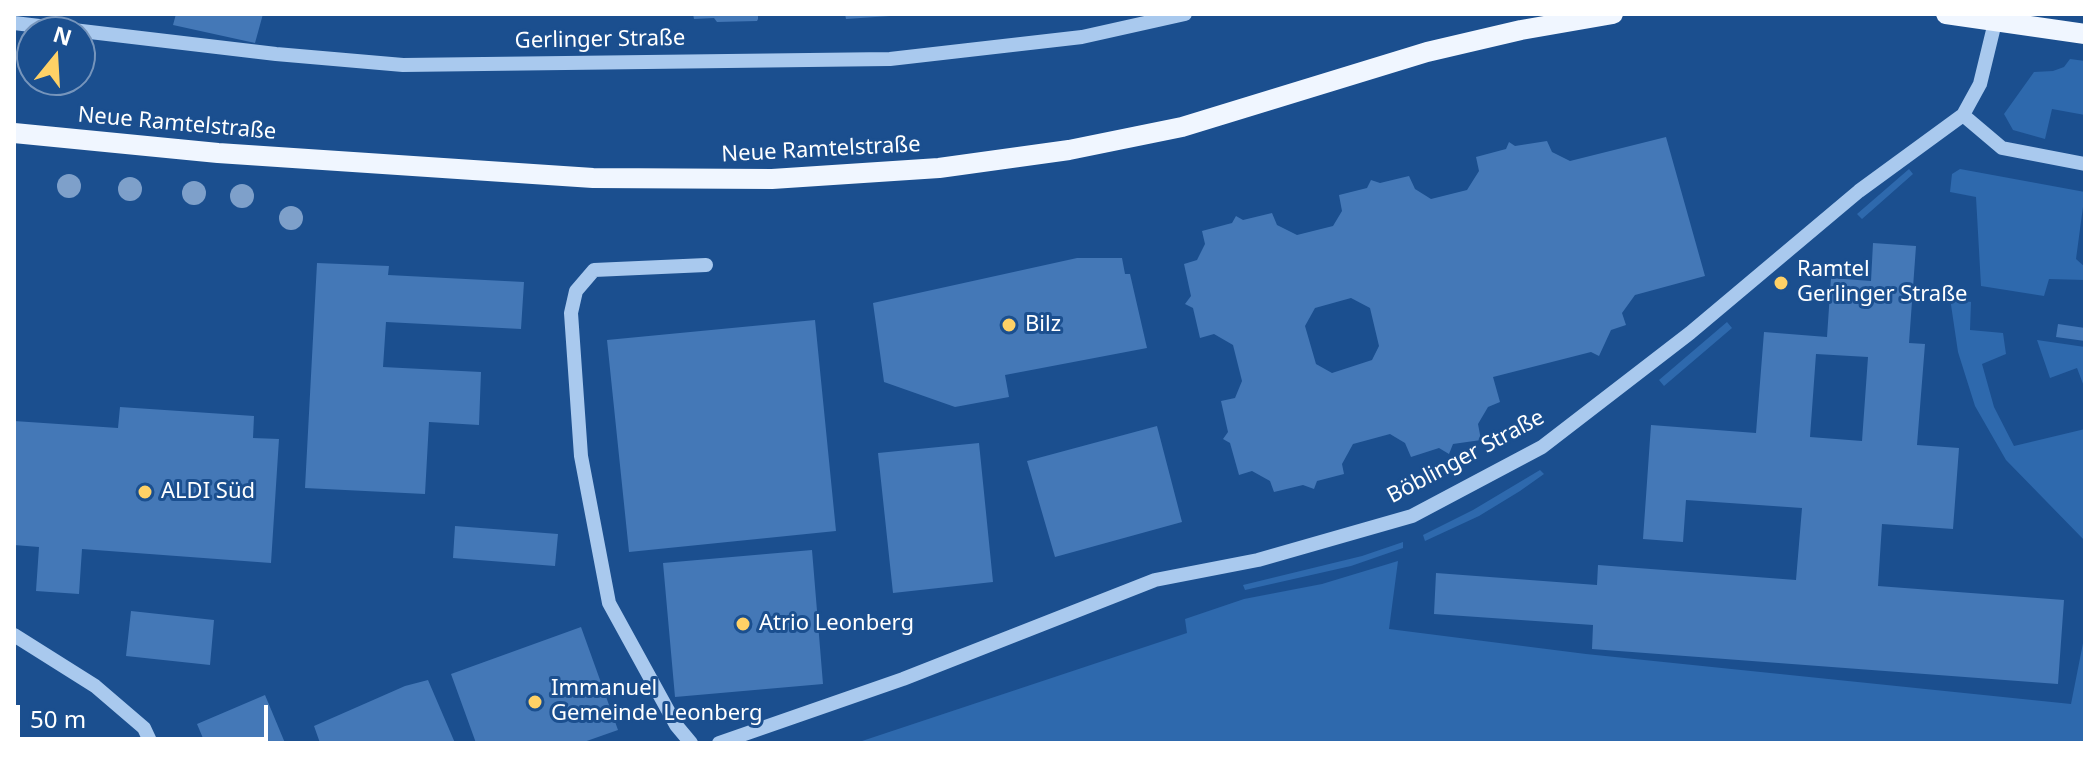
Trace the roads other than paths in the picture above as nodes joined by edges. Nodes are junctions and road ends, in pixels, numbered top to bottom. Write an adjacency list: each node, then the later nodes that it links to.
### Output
1 (1185, 14): 5 (street, Gerlinger Straße)
2 (1613, 14): 8 (main road, Neue Ramtelstraße)
3 (1946, 14): 4 (main road)
4 (1996, 17): 6 (main road); 7 (street, Böblinger Straße)
5 (14, 23)
6 (2085, 34)
7 (1963, 115): 9 (street); 14 (street, Böblinger Straße)
8 (14, 133)
9 (2085, 164)
10 (706, 265): 13 (street)
11 (14, 635): 12 (street)
12 (151, 743)
13 (691, 743)
14 (719, 743)

